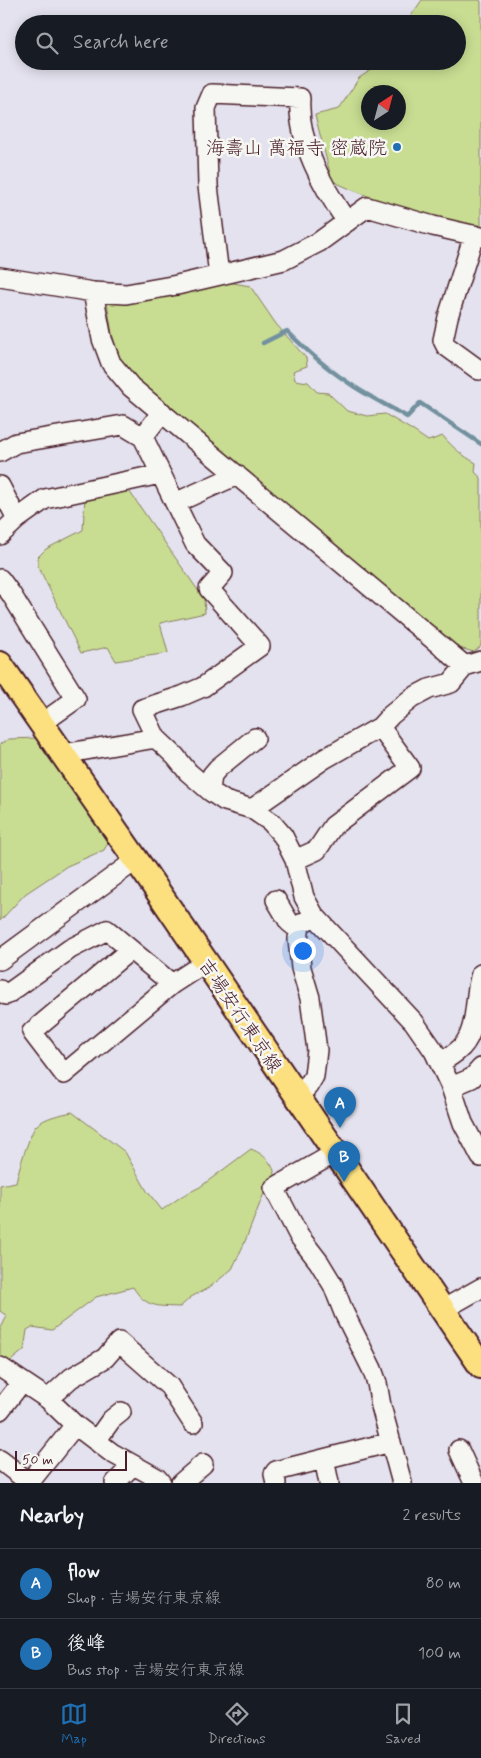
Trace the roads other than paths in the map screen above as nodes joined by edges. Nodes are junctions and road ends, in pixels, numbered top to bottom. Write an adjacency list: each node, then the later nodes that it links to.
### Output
1 (347, 222): 2 (street); 3 (street); 3 (street)
2 (477, 236): 6 (street)
3 (219, 276): 5 (street)
4 (0, 277): 5 (street)
5 (93, 292): 7 (street)
6 (479, 370)
7 (162, 412): 8 (street); 11 (street)
8 (143, 438): 9 (street); 10 (street)
9 (0, 452)
10 (160, 474): 13 (street); 14 (street)
11 (237, 475): 13 (street); 17 (street)
12 (0, 486): 14 (street)
13 (175, 503): 21 (street)
14 (17, 519): 15 (street)
15 (0, 535)
16 (0, 579): 19 (street)
17 (473, 663): 20 (street)
18 (0, 664): 19 (main road, 吉場安行東京線)
19 (42, 722): 23 (main road, 吉場安行東京線)
20 (380, 727): 25 (street); 27 (street)
21 (156, 738): 23 (street); 24 (street)
22 (255, 738): 24 (street)
23 (63, 754): 26 (main road, 吉場安行東京線)
24 (210, 791): 25 (street)
25 (252, 810): 27 (street)
26 (136, 860): 32 (street); 33 (main road, 吉場安行東京線)
27 (295, 860): 29 (street)
28 (276, 900): 30 (street)
29 (314, 915): 30 (street); 37 (street)
30 (299, 930): 40 (street)
31 (130, 950): 35 (street); 35 (street); 36 (street)
32 (0, 960)
33 (206, 962): 35 (street); 40 (main road, 吉場安行東京線)
34 (481, 974): 37 (street)
35 (172, 984)
36 (0, 990)
37 (440, 1063): 39 (street)
38 (481, 1068): 39 (street)
39 (451, 1087): 42 (street)
40 (297, 1098): 41 (main road, 吉場安行東京線)
41 (335, 1153): 44 (main road, 吉場安行東京線); 54 (street)
42 (481, 1157)
43 (481, 1288): 44 (street)
44 (442, 1310): 45 (main road, 吉場安行東京線)
45 (481, 1366)
46 (0, 1367): 47 (street)
47 (22, 1382): 48 (street); 49 (street)
48 (48, 1400): 51 (street); 52 (street)
49 (0, 1410)
50 (121, 1412): 53 (street)
51 (193, 1423)
52 (75, 1425): 53 (street); 60 (street)
53 (96, 1441): 59 (street)
54 (391, 1442): 56 (street); 66 (street)
55 (459, 1450): 67 (street)
56 (324, 1459): 64 (street); 65 (street)
57 (0, 1460): 60 (street)
58 (204, 1464): 63 (street)
59 (133, 1465): 61 (street); 62 (street)
60 (30, 1483)
61 (115, 1483)
62 (161, 1483)
63 (181, 1483)
64 (276, 1483)
65 (329, 1483)
66 (402, 1483)
67 (474, 1483)

